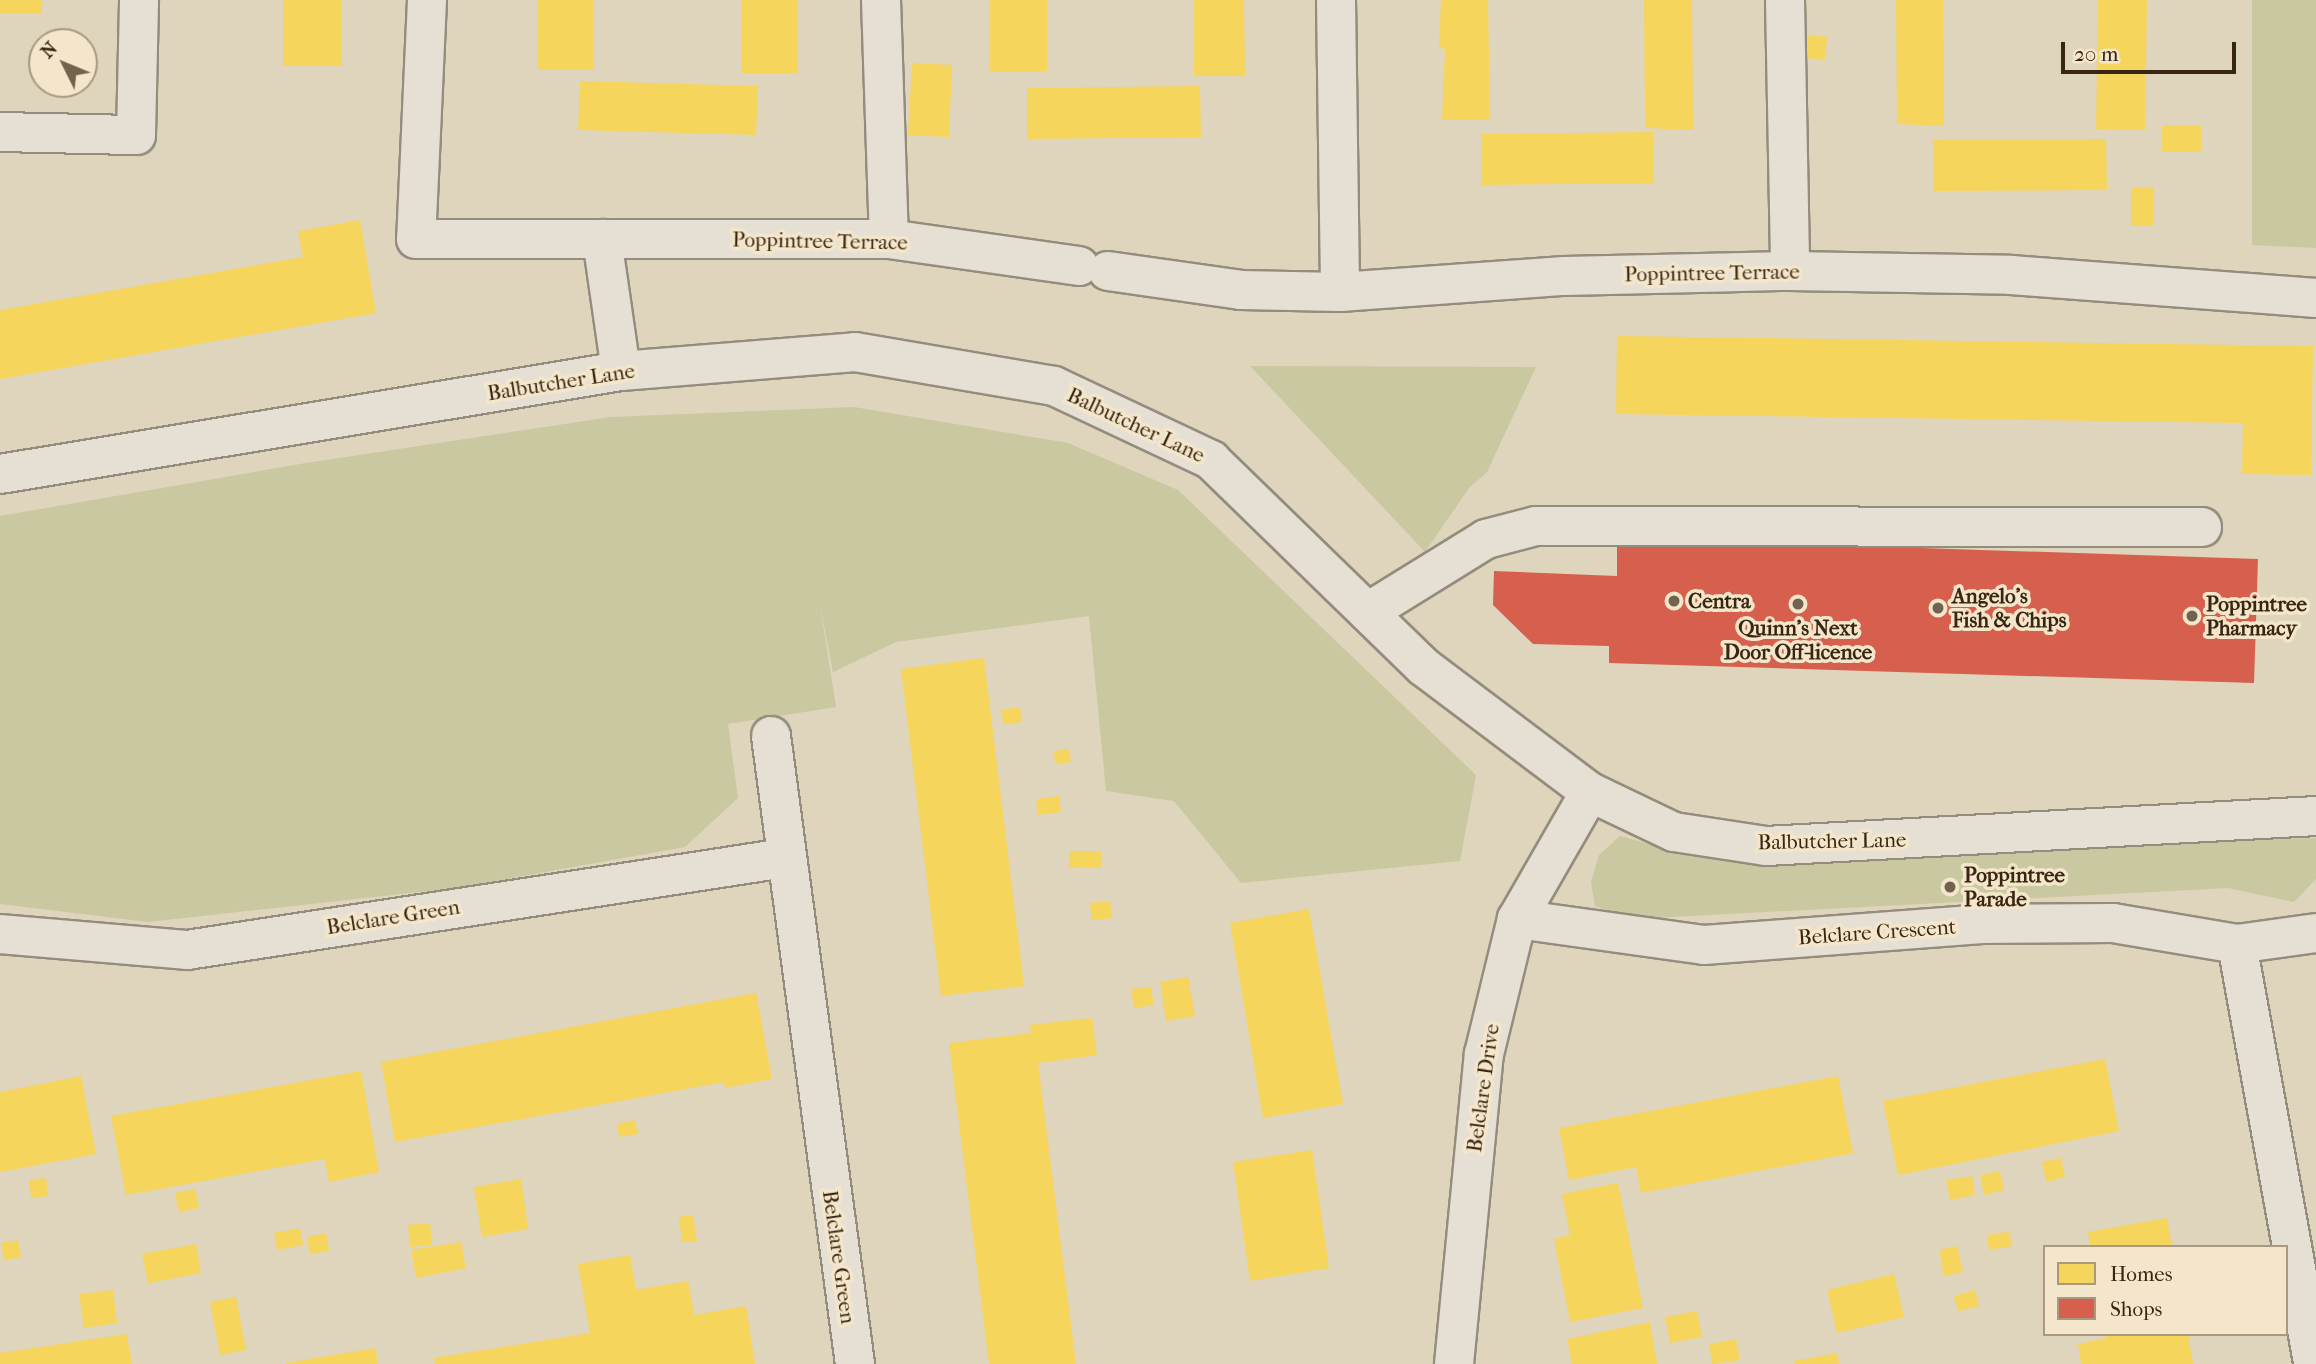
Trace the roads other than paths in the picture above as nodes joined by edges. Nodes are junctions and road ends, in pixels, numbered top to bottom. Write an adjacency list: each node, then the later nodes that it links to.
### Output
1 (139, 0): 6 (street)
2 (426, 0): 7 (street, Poppintree Terrace)
3 (881, 0): 8 (street)
4 (1336, 0): 10 (street)
5 (1785, 0): 9 (street)
6 (0, 132)
7 (601, 239): 8 (street, Poppintree Terrace); 12 (street)
8 (889, 239): 10 (street, Poppintree Terrace)
9 (1790, 271): 10 (street, Poppintree Terrace); 11 (street, Poppintree Terrace)
10 (1340, 292)
11 (2316, 298)
12 (621, 371): 13 (street, Balbutcher Lane); 15 (street, Balbutcher Lane)
13 (0, 474)
14 (2202, 527): 15 (street)
15 (1368, 612): 17 (street, Balbutcher Lane)
16 (771, 736): 19 (street, Belclare Green)
17 (1590, 792): 18 (street, Balbutcher Lane); 20 (street, Belclare Drive)
18 (2316, 816)
19 (785, 858): 22 (street, Belclare Green); 24 (street, Belclare Green)
20 (1517, 919): 23 (street, Belclare Crescent); 25 (street, Belclare Drive)
21 (2316, 933): 23 (street, Belclare Crescent)
22 (0, 934)
23 (2237, 944): 26 (street)
24 (855, 1364)
25 (1454, 1364)
26 (2314, 1364)

